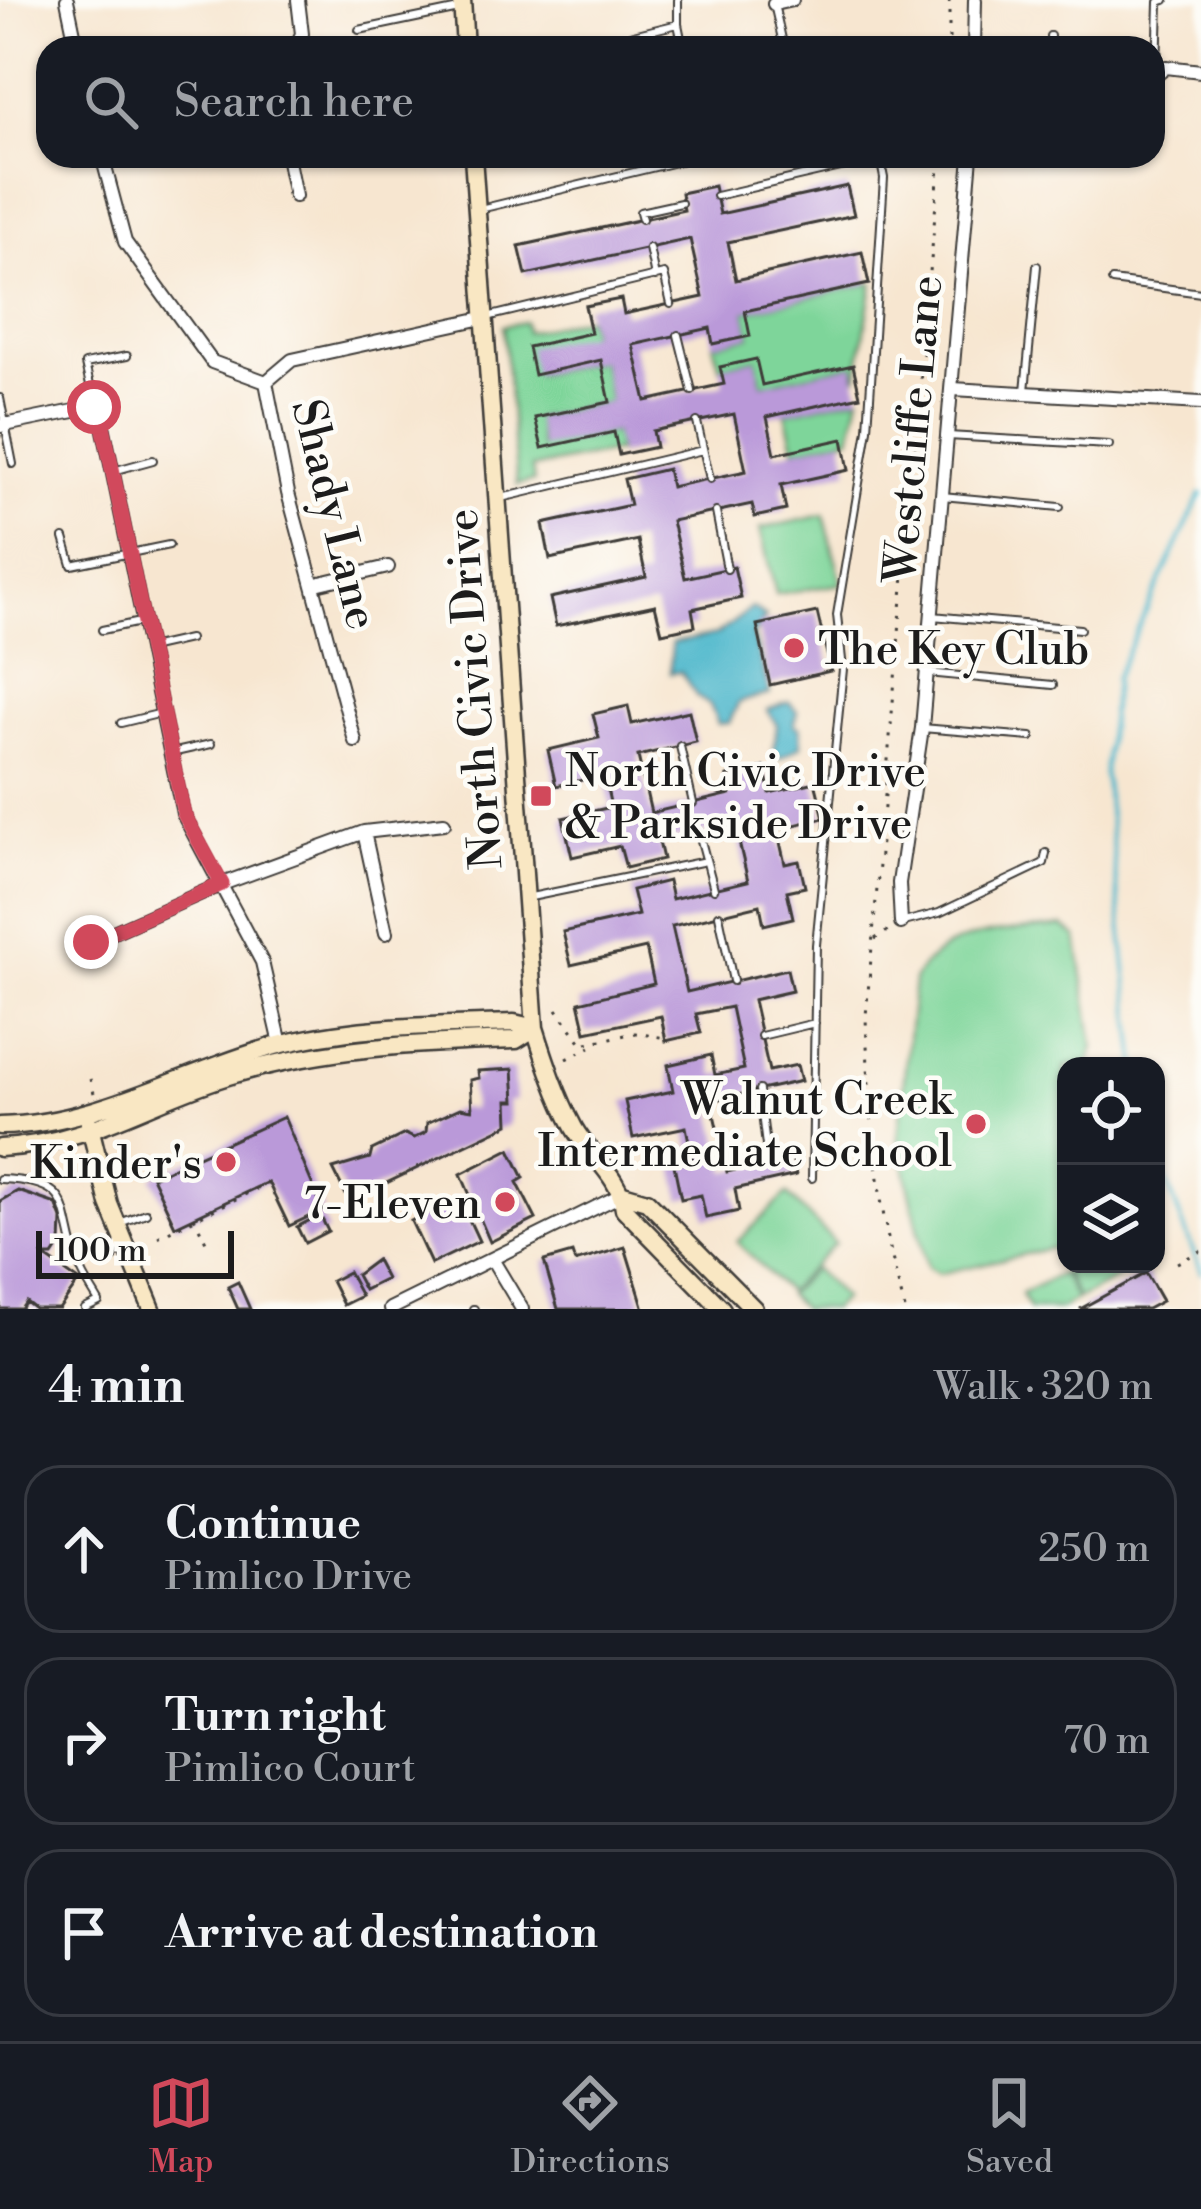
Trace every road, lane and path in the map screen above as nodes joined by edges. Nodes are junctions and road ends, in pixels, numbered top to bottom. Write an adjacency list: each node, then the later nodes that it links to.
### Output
1 (67, 0): 12 (street)
2 (298, 0): 13 (street)
3 (679, 0): 10 (lane)
4 (791, 0): 9 (street)
5 (949, 0): 18 (path)
6 (975, 0): 19 (street)
7 (1165, 0): 20 (lane)
8 (462, 4): 11 (lane); 14 (main road)
9 (774, 4): 17 (lane)
10 (678, 24): 15 (lane); 16 (lane)
11 (359, 30)
12 (74, 36)
13 (301, 36)
14 (464, 36)
15 (629, 36)
16 (680, 36)
17 (781, 36)
18 (949, 36)
19 (974, 36)
20 (1157, 36)
21 (1165, 68): 22 (street)
22 (1201, 71)
23 (105, 168): 45 (street, Shady Lane)
24 (289, 168): 31 (street)
25 (473, 168): 34 (main road, North Civic Drive)
26 (650, 168): 34 (lane)
27 (837, 168): 32 (lane)
28 (882, 168): 103 (lane)
29 (939, 168): 99 (path)
30 (970, 168): 46 (street, Westcliffe Lane)
31 (295, 196)
32 (716, 196)
33 (681, 203): 35 (lane)
34 (476, 209): 42 (main road, North Civic Drive)
35 (642, 219)
36 (649, 248): 38 (lane)
37 (1037, 266): 48 (lane)
38 (655, 277): 41 (lane); 42 (lane)
39 (1112, 281): 40 (lane)
40 (1201, 293)
41 (671, 304)
42 (483, 318): 45 (street); 62 (main road, North Civic Drive)
43 (678, 335): 47 (lane)
44 (127, 356): 51 (lane)
45 (266, 382): 70 (street, Shady Lane)
46 (953, 389): 48 (street); 54 (street, Westcliffe Lane)
47 (692, 391)
48 (1025, 394): 50 (street)
49 (0, 398): 53 (lane)
50 (1201, 404)
51 (94, 407): 53 (street); 59 (street)
52 (697, 422): 56 (lane)
53 (3, 426): 58 (lane)
54 (947, 436): 55 (lane); 61 (street, Westcliffe Lane)
55 (1109, 445)
56 (703, 450): 60 (lane); 62 (lane)
57 (153, 460): 59 (lane)
58 (13, 464)
59 (112, 471): 67 (street)
60 (710, 479)
61 (938, 496): 63 (lane); 71 (street, Westcliffe Lane)
62 (498, 499): 95 (main road, North Civic Drive)
63 (1060, 507)
64 (716, 512): 69 (lane)
65 (64, 538): 67 (lane)
66 (169, 545): 67 (lane)
67 (130, 555): 72 (street)
68 (388, 567): 70 (street)
69 (727, 568)
70 (316, 584): 83 (street, Shady Lane)
71 (932, 616): 73 (lane); 77 (street, Westcliffe Lane)
72 (143, 621): 74 (lane); 76 (street)
73 (1079, 629)
74 (102, 630)
75 (189, 639): 76 (lane)
76 (149, 649): 79 (street)
77 (928, 673): 78 (lane); 81 (street, Westcliffe Lane)
78 (1053, 685)
79 (163, 713): 80 (lane); 86 (street)
80 (121, 723)
81 (922, 728): 82 (lane); 97 (street, Westcliffe Lane)
82 (1031, 737)
83 (355, 741)
84 (212, 744): 86 (lane)
85 (680, 746): 87 (lane)
86 (171, 753): 93 (street)
87 (693, 803)
88 (445, 823): 89 (street)
89 (364, 832): 93 (street); 98 (street)
90 (699, 833): 92 (lane)
91 (1046, 853): 97 (lane)
92 (706, 861): 94 (lane); 95 (lane)
93 (222, 884): 100 (street); 107 (street)
94 (714, 889)
95 (523, 899): 104 (main road, North Civic Drive)
96 (719, 915): 101 (lane)
97 (901, 923): 99 (path)
98 (386, 933)
99 (874, 940): 137 (path)
100 (91, 942)
101 (733, 981)
102 (557, 1009): 108 (path)
103 (815, 1023): 105 (lane); 118 (lane)
104 (536, 1028): 107 (main road); 113 (main road); 120 (main road, North Civic Drive)
105 (761, 1036)
106 (666, 1038): 108 (path)
107 (280, 1044): 113 (main road)
108 (590, 1046): 109 (path)
109 (567, 1059)
110 (90, 1079): 112 (path)
111 (759, 1090): 116 (lane)
112 (95, 1094)
113 (89, 1124): 114 (main road); 115 (main road); 123 (main road)
114 (0, 1126)
115 (4, 1146)
116 (768, 1162)
117 (0, 1178): 127 (lane)
118 (812, 1178)
119 (267, 1184): 124 (path)
120 (623, 1194): 128 (street); 135 (main road, North Civic Drive); 136 (main road, North Civic Drive)
121 (146, 1213): 123 (lane)
122 (194, 1217): 125 (path, bridge)
123 (118, 1230): 127 (lane); 132 (main road)
124 (158, 1237)
125 (206, 1242)
126 (1201, 1251): 129 (path)
127 (77, 1254): 131 (lane)
128 (491, 1259): 130 (street); 134 (street)
129 (1178, 1263)
130 (414, 1304): 133 (street)
131 (85, 1309)
132 (152, 1309)
133 (390, 1309)
134 (522, 1309)
135 (722, 1309)
136 (754, 1309)
137 (905, 1309)

